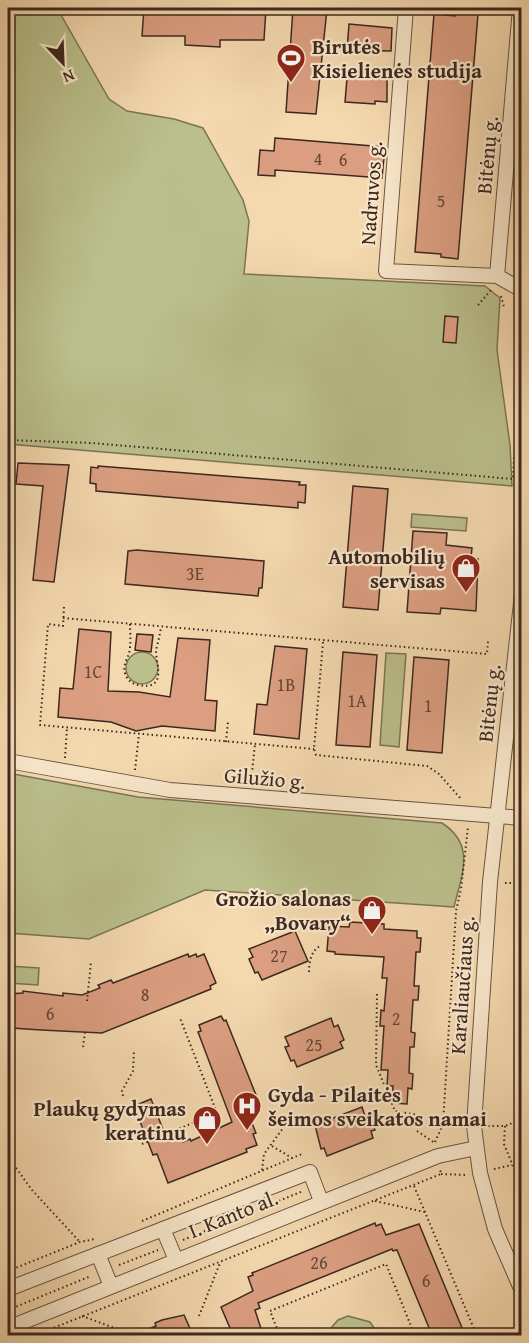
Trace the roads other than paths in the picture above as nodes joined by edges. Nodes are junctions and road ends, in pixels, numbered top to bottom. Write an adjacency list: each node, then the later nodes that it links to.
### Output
1 (406, 8): 3 (street, Nadruvos g.)
2 (520, 8): 3 (street, Bitėnų g.)
3 (497, 276): 4 (street)
4 (522, 291)
5 (522, 328): 6 (street)
6 (522, 390)
7 (522, 594): 9 (street, Bitėnų g.)
8 (8, 761): 9 (street, Gilužio g.)
9 (497, 817): 10 (street, Gilužio g.); 11 (street, Karaliaučiaus g.)
10 (522, 819)
11 (476, 1148): 12 (street, I. Kanto al.); 18 (street, Karaliaučiaus g.)
12 (321, 1201): 13 (street, I. Kanto al.); 15 (street, I. Kanto al.)
13 (163, 1229): 14 (street, I. Kanto al.); 15 (street)
14 (98, 1254): 16 (street); 17 (street, I. Kanto al.)
15 (176, 1260): 16 (street, I. Kanto al.)
16 (111, 1286): 19 (street, I. Kanto al.)
17 (8, 1289)
18 (522, 1291)
19 (8, 1328)

